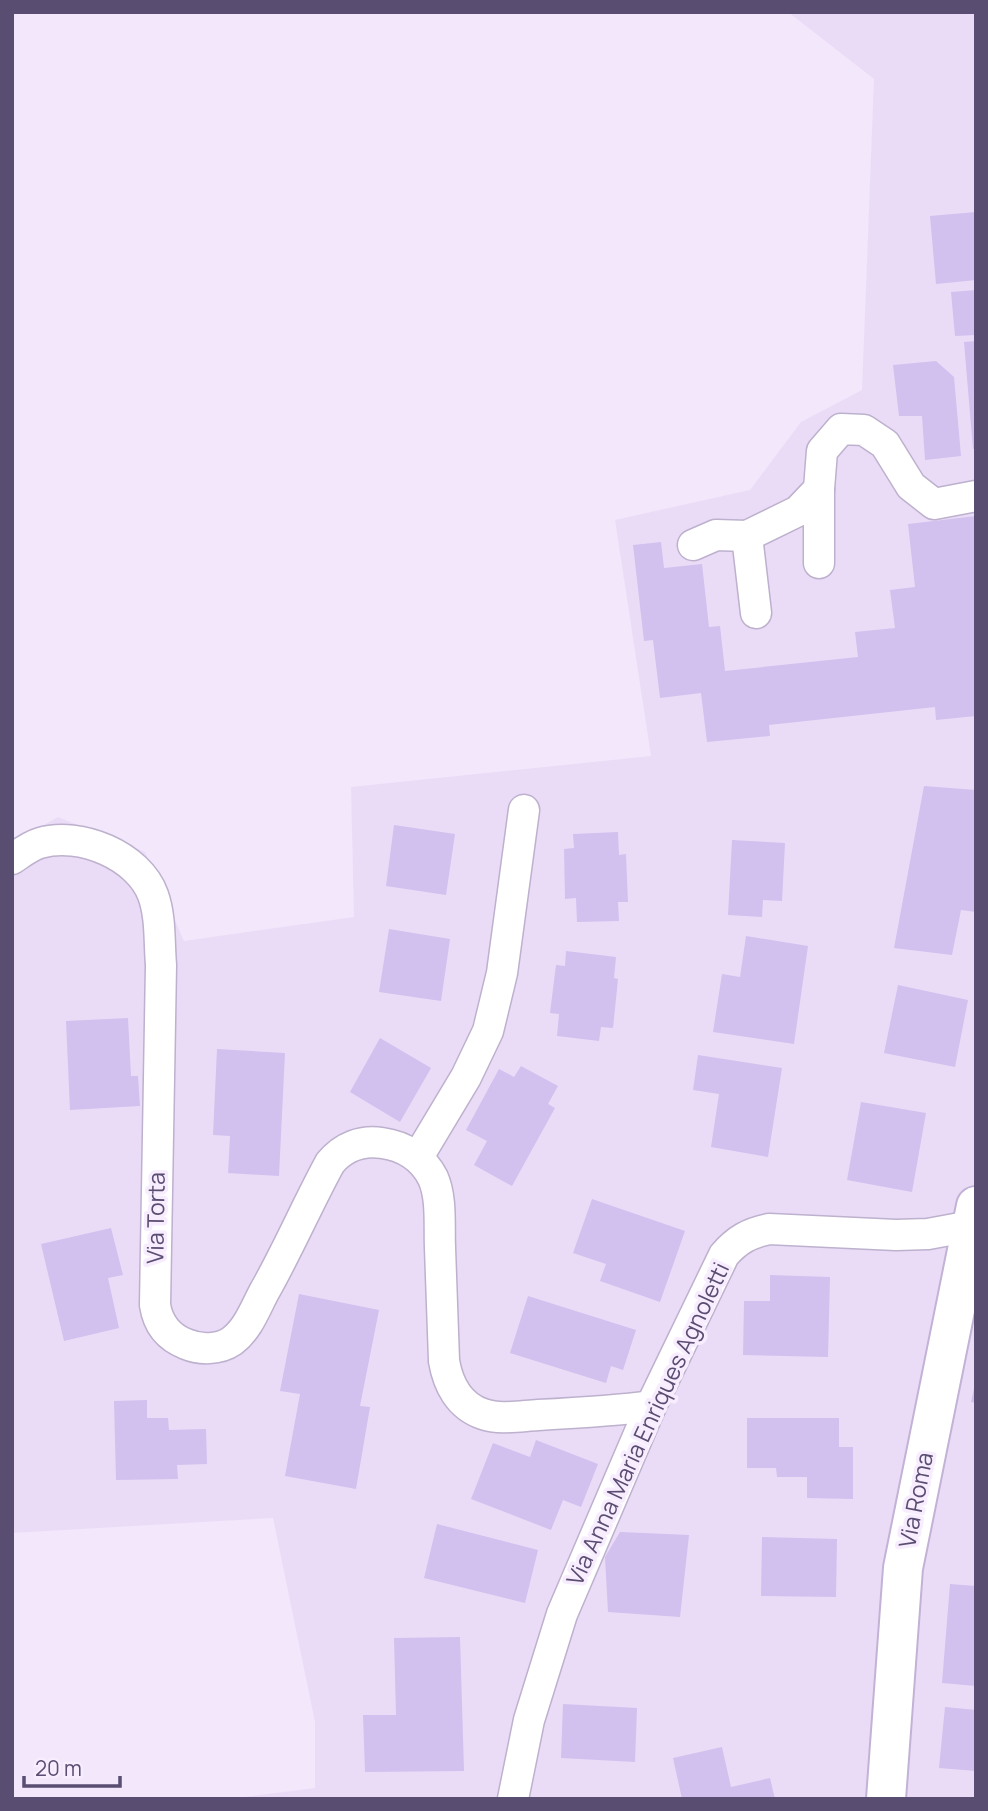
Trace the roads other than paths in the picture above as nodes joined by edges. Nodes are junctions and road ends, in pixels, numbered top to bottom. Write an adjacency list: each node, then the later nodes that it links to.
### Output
1 (819, 489): 2 (street); 3 (street); 5 (street)
2 (976, 496)
3 (747, 536): 4 (street); 6 (street)
4 (692, 545)
5 (819, 563)
6 (756, 614)
7 (524, 810): 9 (street)
8 (12, 859): 9 (street, Via Torta)
9 (418, 1157): 11 (street)
10 (974, 1216): 11 (street, Via Anna Maria Enriques Agnoletti); 13 (main road, Via Roma)
11 (652, 1406): 12 (street, Via Anna Maria Enriques Agnoletti)
12 (513, 1799)
13 (886, 1799)

